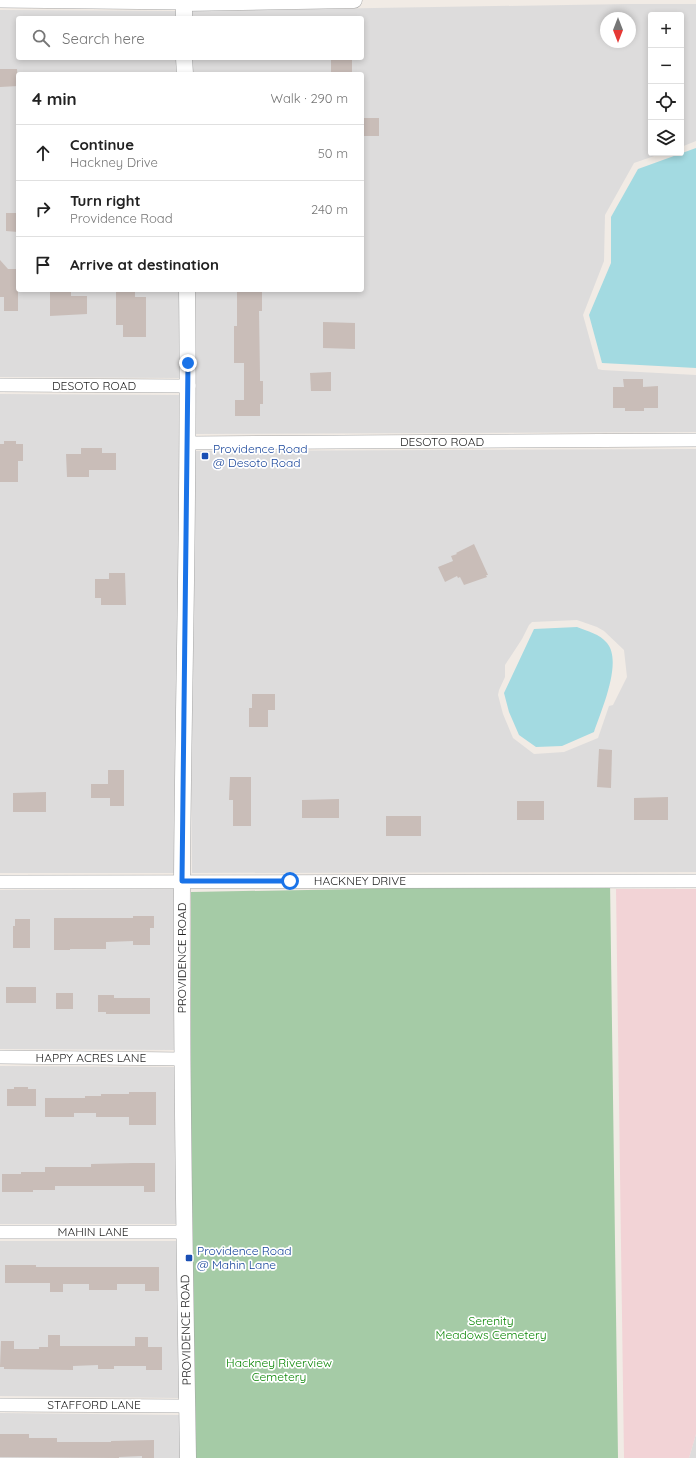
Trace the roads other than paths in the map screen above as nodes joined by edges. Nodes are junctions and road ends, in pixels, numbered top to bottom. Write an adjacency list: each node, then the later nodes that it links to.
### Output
1 (354, 0): 3 (street)
2 (0, 1): 3 (street)
3 (184, 7)
4 (184, 60): 5 (street)
5 (184, 72)
6 (187, 292): 8 (street, PROVIDENCE ROAD)
7 (0, 385): 8 (street, DESOTO ROAD)
8 (188, 386): 10 (street, PROVIDENCE ROAD)
9 (696, 440): 10 (street, DESOTO ROAD)
10 (188, 443): 11 (street, PROVIDENCE ROAD)
11 (182, 881): 12 (street, HACKNEY DRIVE); 13 (street, HACKNEY DRIVE); 15 (street, PROVIDENCE ROAD)
12 (696, 881)
13 (0, 882)
14 (0, 1058): 15 (street, HAPPY ACRES LANE)
15 (182, 1059): 17 (street, PROVIDENCE ROAD)
16 (0, 1232): 17 (street, MAHIN LANE)
17 (185, 1232): 19 (street, PROVIDENCE ROAD)
18 (0, 1405): 19 (street, STAFFORD LANE)
19 (187, 1406): 20 (street, PROVIDENCE ROAD)
20 (188, 1458)

